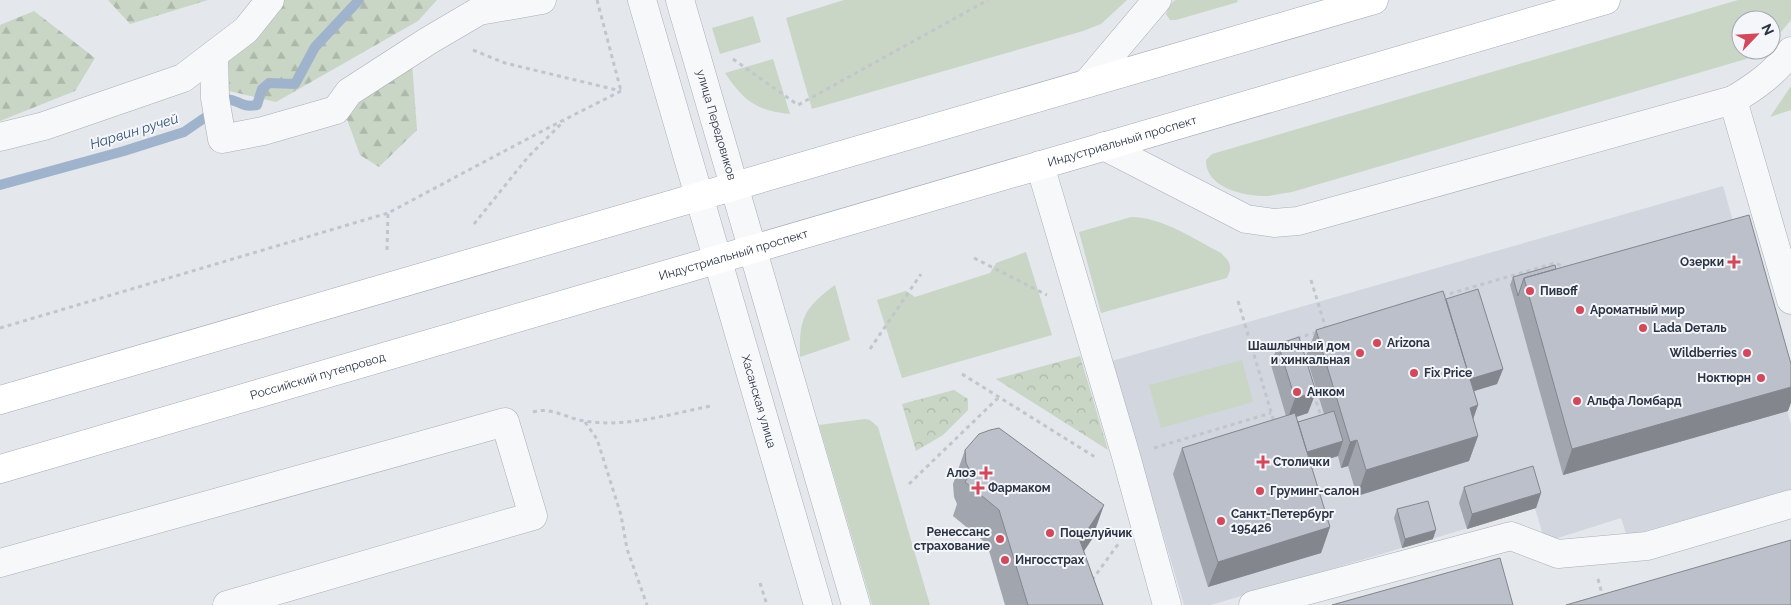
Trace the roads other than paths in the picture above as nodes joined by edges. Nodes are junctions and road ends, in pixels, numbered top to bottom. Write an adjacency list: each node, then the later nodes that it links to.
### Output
1 (270, 0): 9 (street)
2 (542, 0): 9 (street)
3 (642, 0): 16 (street)
4 (680, 0): 15 (street, улица Передовиков)
5 (1157, 0): 10 (street)
6 (1374, 0): 10 (main road)
7 (1606, 0): 13 (main road, Индустриальный проспект)
8 (1791, 51): 11 (street)
9 (214, 55): 12 (street)
10 (1087, 83): 15 (main road)
11 (1732, 100): 13 (street); 20 (street)
12 (0, 137)
13 (1104, 146): 14 (main road, Индустриальный проспект)
14 (1040, 165): 17 (main road, Индустриальный проспект); 28 (street)
15 (735, 185): 16 (main road); 17 (street, улица Передовиков)
16 (699, 196): 18 (street, Хасанская улица); 21 (main road)
17 (753, 249): 18 (main road, Индустриальный проспект); 27 (street)
18 (718, 259): 19 (main road, Индустриальный проспект); 26 (street, Хасанская улица)
19 (637, 283): 22 (main road, Российский путепровод)
20 (1791, 300)
21 (0, 400)
22 (0, 469)
23 (1791, 504): 29 (street)
24 (0, 563): 25 (street)
25 (227, 605)
26 (818, 605)
27 (856, 605)
28 (1167, 605)
29 (1253, 605)

